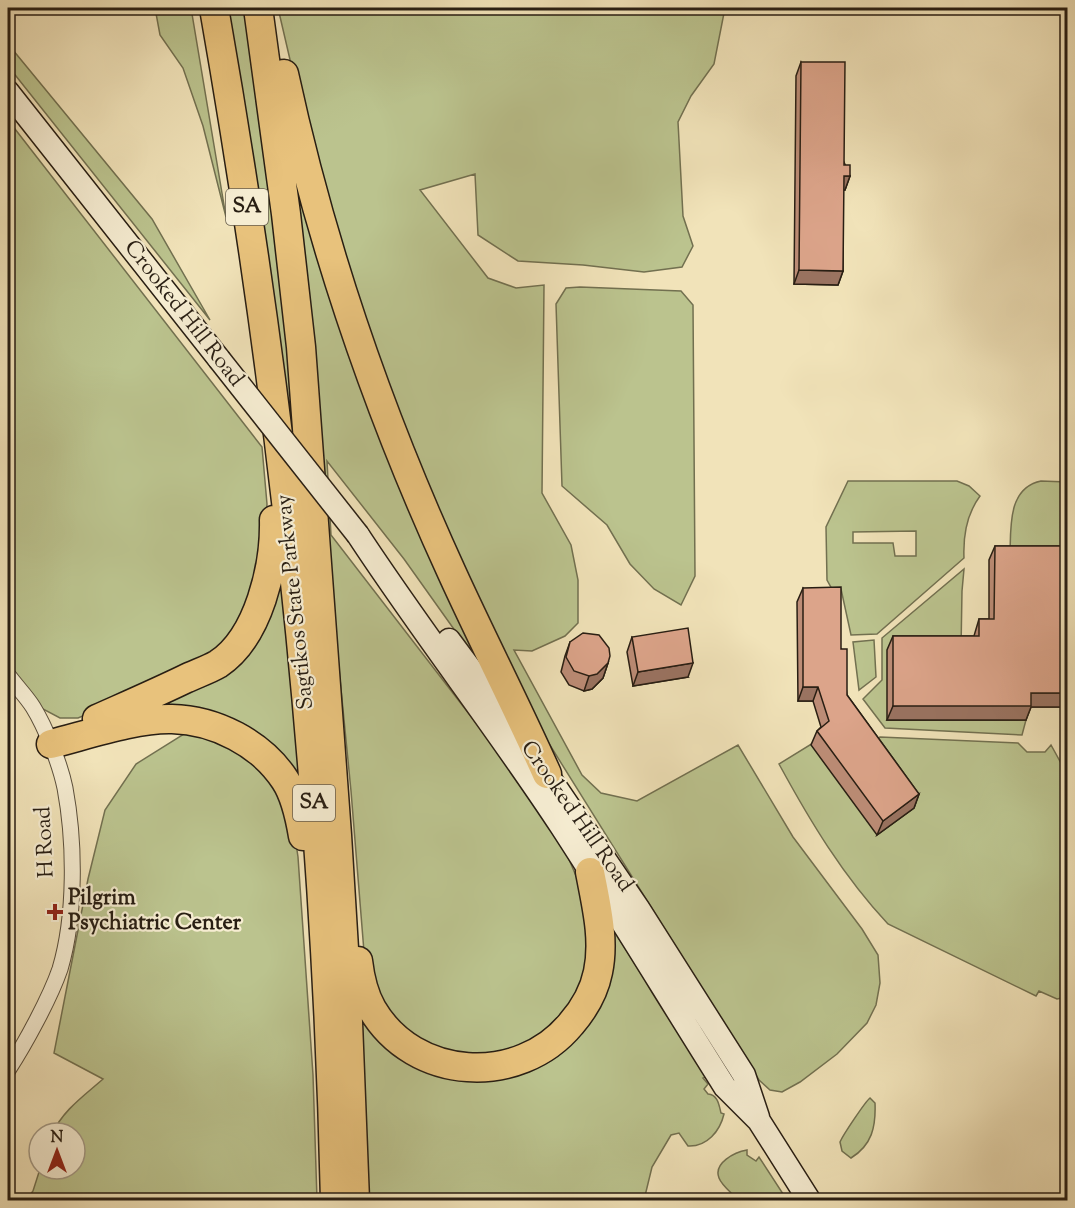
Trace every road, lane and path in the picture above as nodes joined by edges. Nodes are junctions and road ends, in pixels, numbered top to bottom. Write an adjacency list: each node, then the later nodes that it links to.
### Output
1 (214, 8): 5 (highway, Sagtikos State Parkway / SA)
2 (258, 8): 10 (highway, Sagtikos State Parkway / SA)
3 (270, 8): 9 (highway)
4 (8, 92): 6 (main road, Crooked Hill Road, bridge)
5 (274, 407): 8 (highway); 12 (highway, Sagtikos State Parkway / SA)
6 (358, 536): 9 (main road, Crooked Hill Road); 11 (main road, Crooked Hill Road)
7 (8, 675): 8 (street, H Road)
8 (51, 744): 12 (highway); 13 (street, H Road)
9 (547, 774): 14 (main road, Crooked Hill Road)
10 (337, 835): 11 (highway); 16 (highway, Sagtikos State Parkway / SA)
11 (590, 872): 14 (main road, Crooked Hill Road)
12 (330, 1038): 15 (highway, Sagtikos State Parkway / SA)
13 (8, 1070)
14 (759, 1121): 17 (main road, Crooked Hill Road)
15 (335, 1200)
16 (355, 1200)
17 (809, 1200)

